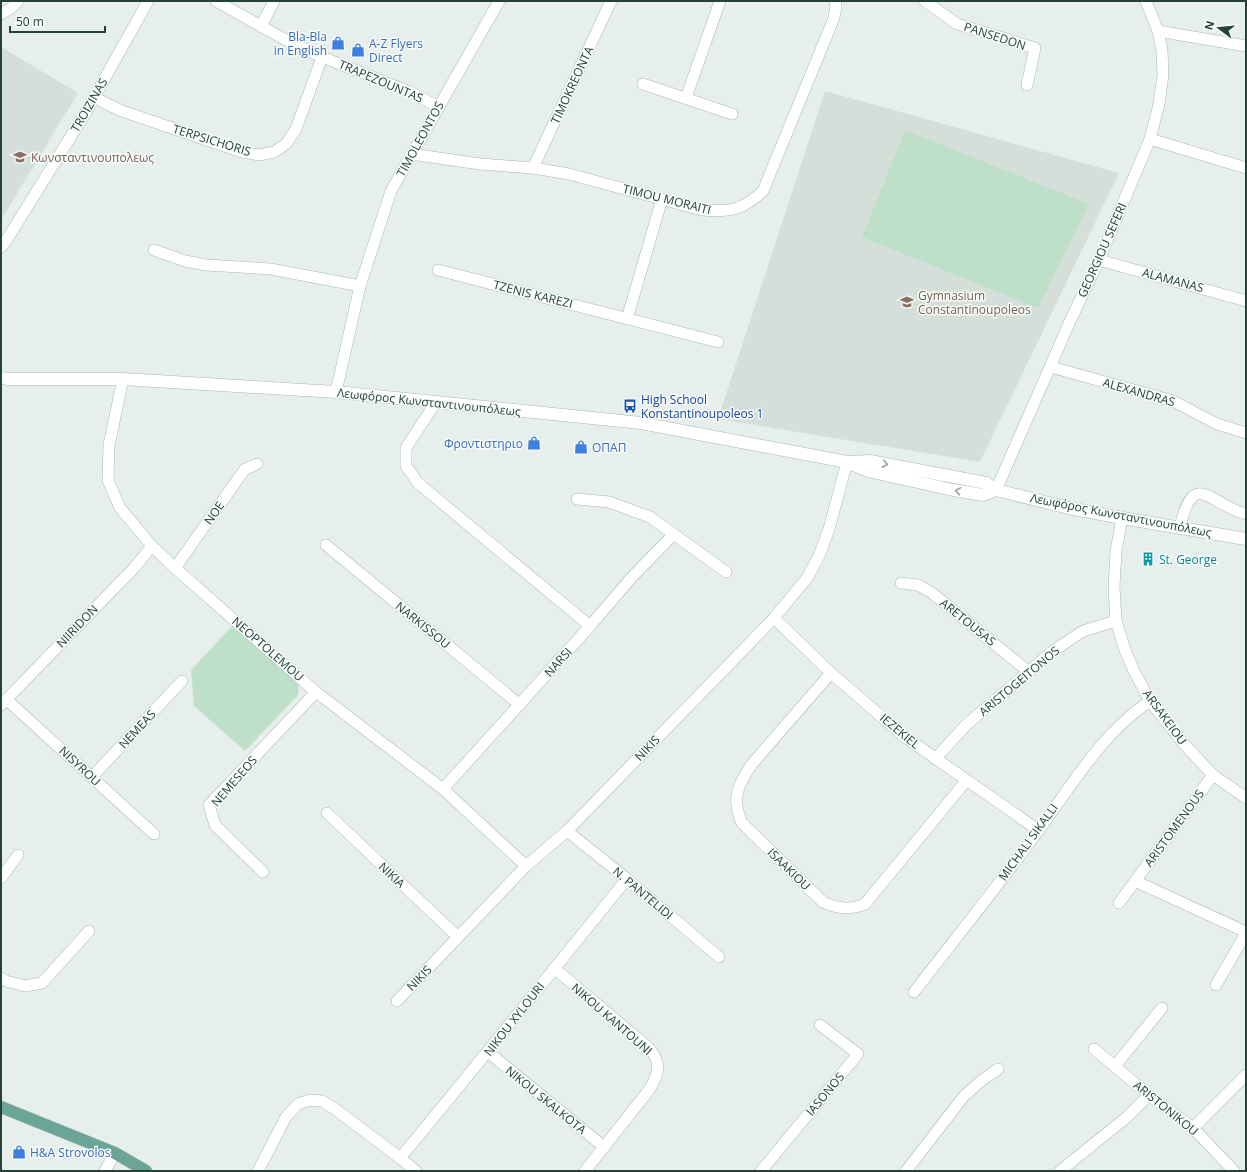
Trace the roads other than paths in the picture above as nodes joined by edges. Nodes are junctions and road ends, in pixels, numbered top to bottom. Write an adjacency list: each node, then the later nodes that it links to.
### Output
1 (18, 1): 11 (street)
2 (148, 1): 18 (street, TROIZINAS)
3 (216, 1): 12 (street, TRAPEZOUNTAS)
4 (274, 1): 12 (street)
5 (499, 1): 20 (street, TIMOLEONTOS)
6 (611, 1): 24 (street, TIMOKREONTA)
7 (720, 1): 19 (street)
8 (835, 1): 26 (street, TIMOU MORAITI)
9 (925, 1): 17 (street, PANSEDON)
10 (1146, 1): 13 (street, GEORGIOU SEFERI)
11 (1, 14)
12 (261, 26): 15 (street, TRAPEZOUNTAS)
13 (1158, 31): 14 (street); 22 (street, GEORGIOU SEFERI)
14 (1246, 46)
15 (322, 57): 18 (street, TERPSICHORIS); 20 (street, TRAPEZOUNTAS)
16 (643, 84): 19 (street)
17 (1027, 85)
18 (94, 97): 27 (street, TROIZINAS)
19 (686, 98): 21 (street)
20 (438, 107): 23 (street, TIMOLEONTOS)
21 (732, 114)
22 (1150, 139): 25 (street); 29 (street, GEORGIOU SEFERI)
23 (411, 154): 24 (street, TIMOU MORAITI); 31 (street, TIMOLEONTOS)
24 (533, 168): 26 (street, TIMOU MORAITI)
25 (1246, 168)
26 (662, 198): 33 (street)
27 (1, 247)
28 (154, 250): 31 (street)
29 (1099, 260): 32 (street, ALAMANAS); 35 (street, GEORGIOU SEFERI)
30 (438, 270): 33 (street, TZENIS KAREZI)
31 (360, 286): 38 (street, TIMOLEONTOS)
32 (1246, 301)
33 (628, 318): 34 (street, TZENIS KAREZI)
34 (718, 342)
35 (1051, 366): 40 (street, ALEXANDRAS); 43 (street, GEORGIOU SEFERI)
36 (3, 379): 37 (street, Λεωφόρος Κωνσταντινουπόλεως)
37 (123, 379): 38 (street, Λεωφόρος Κωνσταντινουπόλεως); 51 (street, NEOPTOLEMOU)
38 (336, 392): 39 (street, Λεωφόρος Κωνσταντινουπόλεως)
39 (436, 402): 41 (street, Λεωφόρος Κωνσταντινουπόλεως); 57 (street)
40 (1246, 433)
41 (846, 462): 43 (street, Λεωφόρος Κωνσταντινουπόλεως); 55 (street, NIKIS)
42 (257, 464): 52 (street, NOE)
43 (996, 490): 46 (street, Λεωφόρος Κωνσταντινουπόλεως)
44 (577, 499): 48 (street)
45 (1246, 514): 47 (street)
46 (1122, 518): 47 (street, Λεωφόρος Κωνσταντινουπόλεως); 56 (street, ARSAKEIOU)
47 (1180, 527): 49 (street, Λεωφόρος Κωνσταντινουπόλεως)
48 (674, 534): 53 (street); 57 (street, NARSI)
49 (1246, 539)
50 (326, 545): 64 (street, NARKISSOU)
51 (152, 546): 52 (street, NEOPTOLEMOU); 63 (street, NIIRIDON)
52 (175, 568): 61 (street, NEOPTOLEMOU)
53 (726, 572)
54 (901, 582): 58 (street, ARETOUSAS)
55 (774, 618): 59 (street, IEZEKIEL); 73 (street, NIKIS)
56 (1116, 621): 58 (street, ARISTOGEITONOS); 62 (street, ARSAKEIOU)
57 (590, 626): 64 (street, NARSI)
58 (1029, 672): 65 (street, ARISTOGEITONOS)
59 (831, 673): 65 (street, IEZEKIEL); 68 (street, ISAAKIOU)
60 (182, 681): 67 (street, NEMEAS)
61 (316, 692): 69 (street, NEOPTOLEMOU); 77 (street, NEMESEOS)
62 (1150, 701): 66 (street, ARSAKEIOU); 72 (street, MICHALI SIKALLI)
63 (4, 702): 67 (street, NISYROU)
64 (520, 705): 69 (street, NARSI)
65 (935, 759): 68 (street, IEZEKIEL)
66 (1213, 775): 70 (street, ARSAKEIOU); 80 (street, ARISTOMENOUS)
67 (92, 777): 74 (street, NISYROU)
68 (966, 781): 72 (street, IEZEKIEL)
69 (443, 789): 76 (street, NEOPTOLEMOU)
70 (1246, 798)
71 (327, 813): 84 (street, NIKIA)
72 (1038, 830): 89 (street, MICHALI SIKALLI)
73 (567, 831): 76 (street, NIKIS); 79 (street, N. PANTELIDI)
74 (154, 834)
75 (18, 855): 78 (street)
76 (526, 866): 84 (street, NIKIS)
77 (263, 872)
78 (1, 878)
79 (627, 879): 85 (street, N. PANTELIDI); 86 (street, NIKOU XYLOURI)
80 (1136, 881): 81 (street, ARISTOMENOUS); 83 (street, ARISTOMENOUS)
81 (1119, 903)
82 (89, 931): 87 (street)
83 (1246, 932): 88 (street)
84 (458, 937): 90 (street, NIKIS)
85 (718, 957)
86 (554, 968): 94 (street, NIKOU XYLOURI); 101 (street, NIKOU KANTOUNI)
87 (1, 978)
88 (1216, 985)
89 (914, 992)
90 (397, 1001)
91 (1162, 1008): 95 (street)
92 (820, 1025): 109 (street, IASONOS)
93 (1094, 1049): 95 (street, ARISTONIKOU)
94 (488, 1052): 101 (street, NIKOU SKALKOTA); 103 (street, NIKOU XYLOURI)
95 (1115, 1066): 98 (street, ARISTONIKOU)
96 (998, 1069): 110 (street)
97 (1246, 1075): 100 (street)
98 (1149, 1095): 100 (street, ARISTONIKOU); 111 (street)
99 (1, 1107): 102 (main road)
100 (1193, 1128): 112 (street, ARISTONIKOU)
101 (604, 1147): 108 (street, NIKOU KANTOUNI)
102 (115, 1153): 104 (street); 105 (main road)
103 (400, 1158): 106 (street); 107 (street)
104 (105, 1171)
105 (146, 1171)
106 (258, 1171)
107 (416, 1171)
108 (584, 1171)
109 (761, 1171)
110 (906, 1171)
111 (1060, 1171)
112 (1234, 1171)

